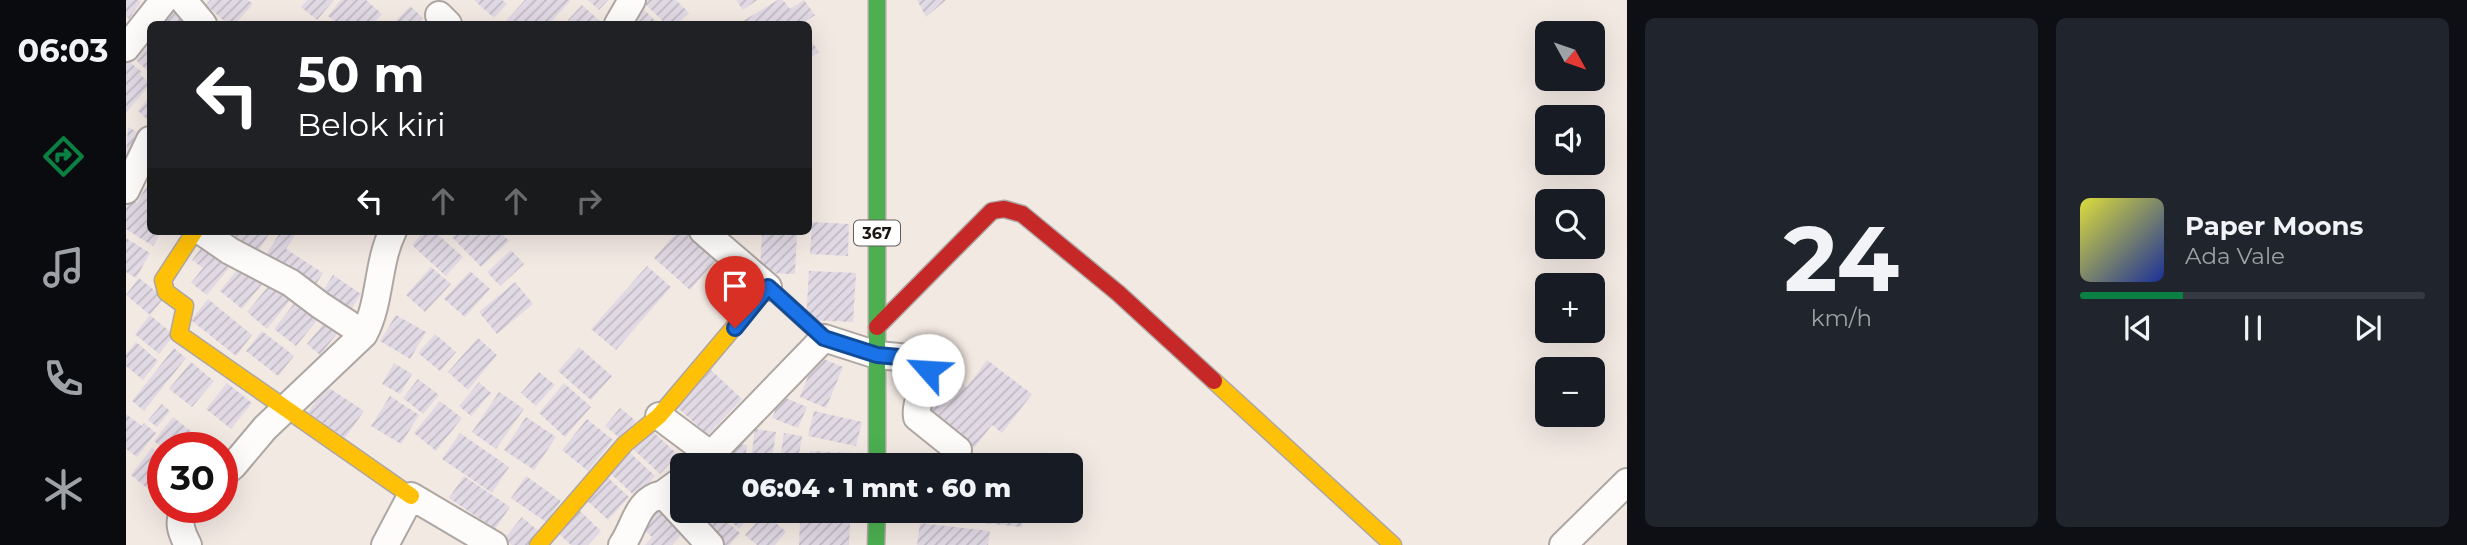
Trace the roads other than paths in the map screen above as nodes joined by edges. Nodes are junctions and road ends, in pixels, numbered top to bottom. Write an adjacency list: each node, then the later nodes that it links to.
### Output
1 (164, 0): 5 (street)
2 (183, 0): 7 (street)
3 (632, 0): 8 (street)
4 (877, 0): 17 (street, 367)
5 (147, 21)
6 (147, 21): 9 (street)
7 (200, 21)
8 (620, 21)
9 (126, 48)
10 (147, 146): 11 (street)
11 (126, 190)
12 (192, 235): 21 (street)
13 (207, 235): 18 (street)
14 (391, 235): 18 (street)
15 (708, 235): 16 (street)
16 (768, 287): 19 (street); 22 (street)
17 (877, 327): 20 (street, 367); 41 (street)
18 (364, 334): 21 (street)
19 (824, 338): 20 (street); 25 (street)
20 (877, 355): 23 (street); 26 (street, 367)
21 (285, 410): 27 (street); 30 (street)
22 (659, 416): 24 (street); 37 (street)
23 (958, 450)
24 (699, 453)
25 (713, 453)
26 (877, 453)
27 (238, 460)
28 (1627, 482): 42 (street)
29 (670, 488): 38 (street)
30 (411, 496): 35 (street); 36 (street)
31 (180, 523): 34 (street)
32 (696, 523): 39 (street)
33 (877, 523): 40 (street)
34 (188, 545)
35 (385, 545)
36 (494, 545)
37 (538, 545)
38 (622, 545)
39 (710, 545)
40 (877, 545)
41 (1393, 545)
42 (1563, 545)

